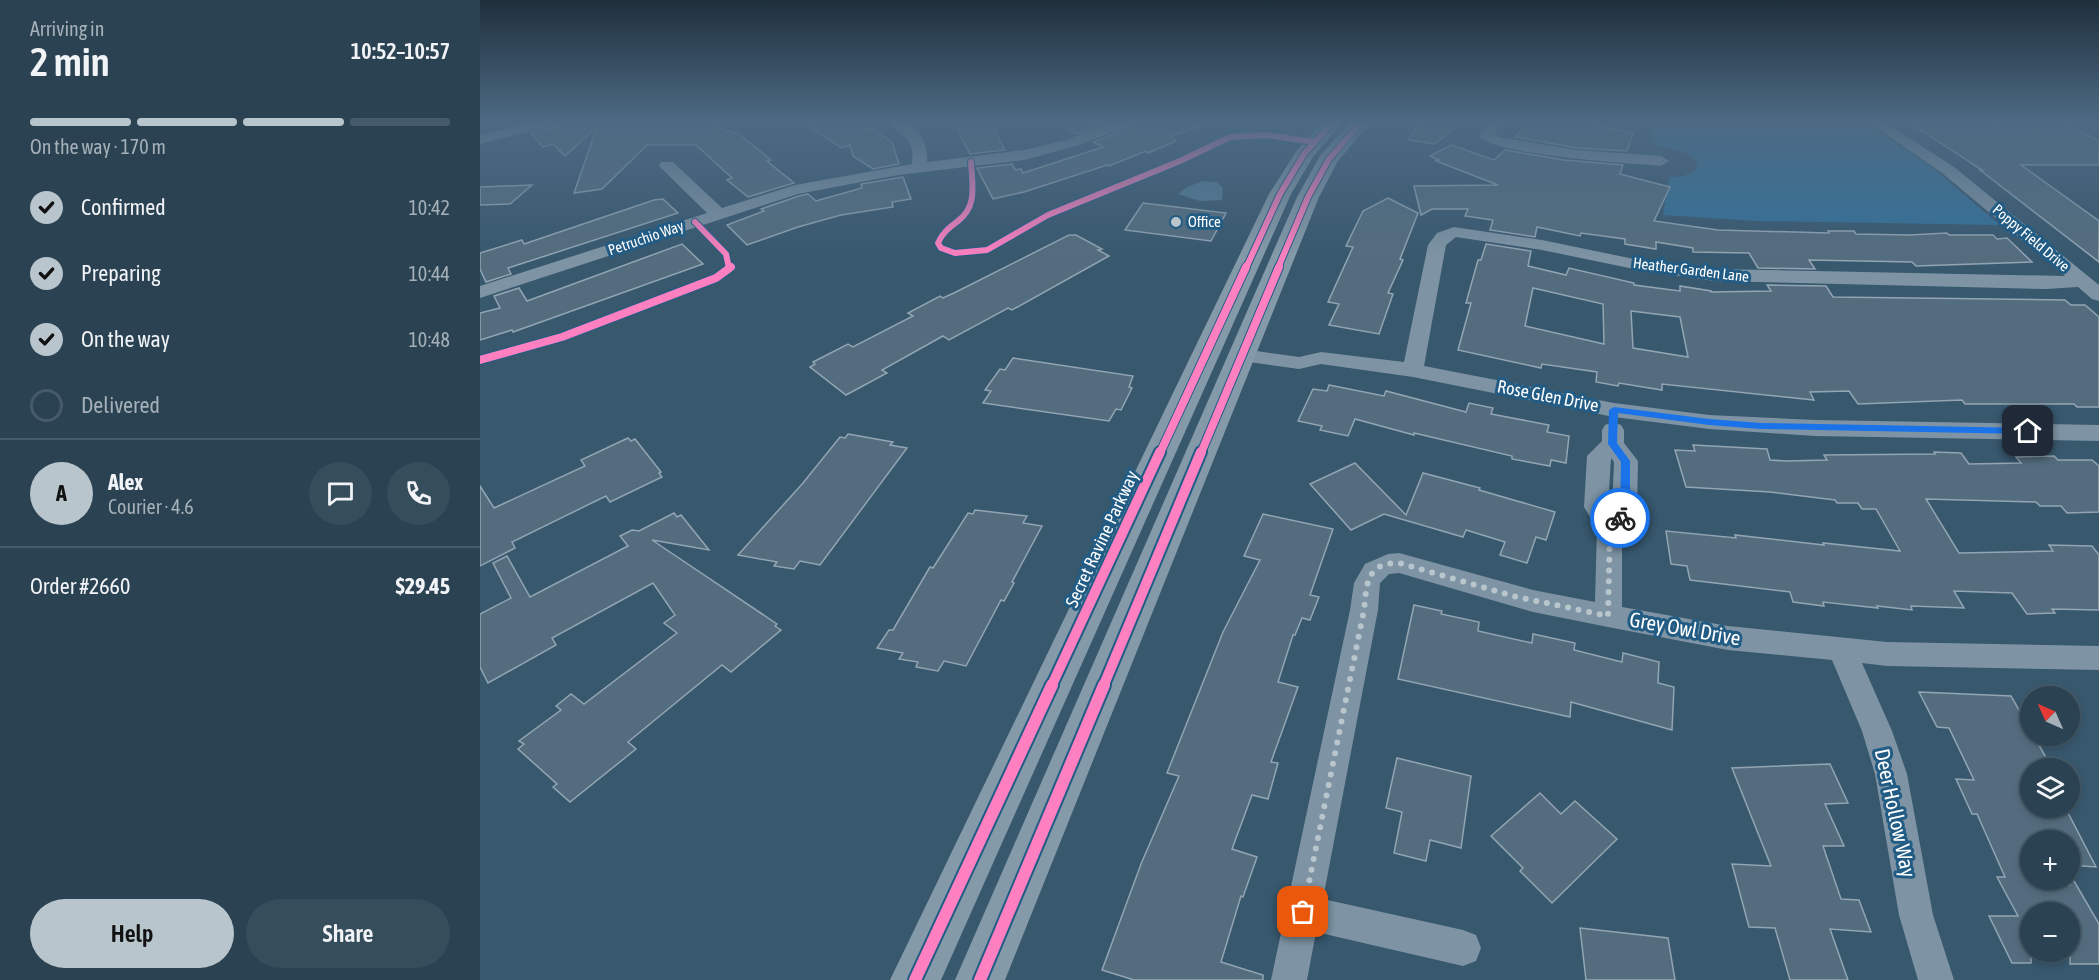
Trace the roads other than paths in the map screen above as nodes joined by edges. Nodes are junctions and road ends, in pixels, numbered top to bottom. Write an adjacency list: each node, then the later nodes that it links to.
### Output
1 (669, 167): 6 (street)
2 (919, 167): 6 (street, Petruchio Way)
3 (1296, 167): 10 (main road, Secret Ravine Parkway)
4 (1324, 167): 10 (main road, Secret Ravine Parkway)
5 (1943, 167): 7 (street, Poppy Field Drive)
6 (718, 214): 8 (street, Petruchio Way)
7 (2082, 281): 9 (street, Poppy Field Drive); 11 (street, Heather Garden Lane)
8 (480, 292)
9 (2099, 295)
10 (1228, 346): 11 (street, Rose Glen Drive); 23 (main road, Secret Ravine Parkway); 24 (main road, Secret Ravine Parkway)
11 (1413, 370): 12 (street, Rose Glen Drive)
12 (1614, 410): 13 (street, Rose Glen Drive); 14 (street)
13 (2099, 433)
14 (1613, 444): 15 (street); 16 (street)
15 (1598, 477): 16 (street); 17 (street)
16 (1625, 482): 17 (street)
17 (1610, 527): 18 (street)
18 (1608, 616): 19 (street, Grey Owl Drive); 21 (street, Grey Owl Drive)
19 (1842, 651): 20 (street, Grey Owl Drive); 26 (street, Deer Hollow Way)
20 (2099, 658)
21 (1303, 912): 22 (street); 25 (street, Grey Owl Drive)
22 (1463, 948)
23 (915, 980)
24 (980, 980)
25 (1289, 980)
26 (1936, 980)

